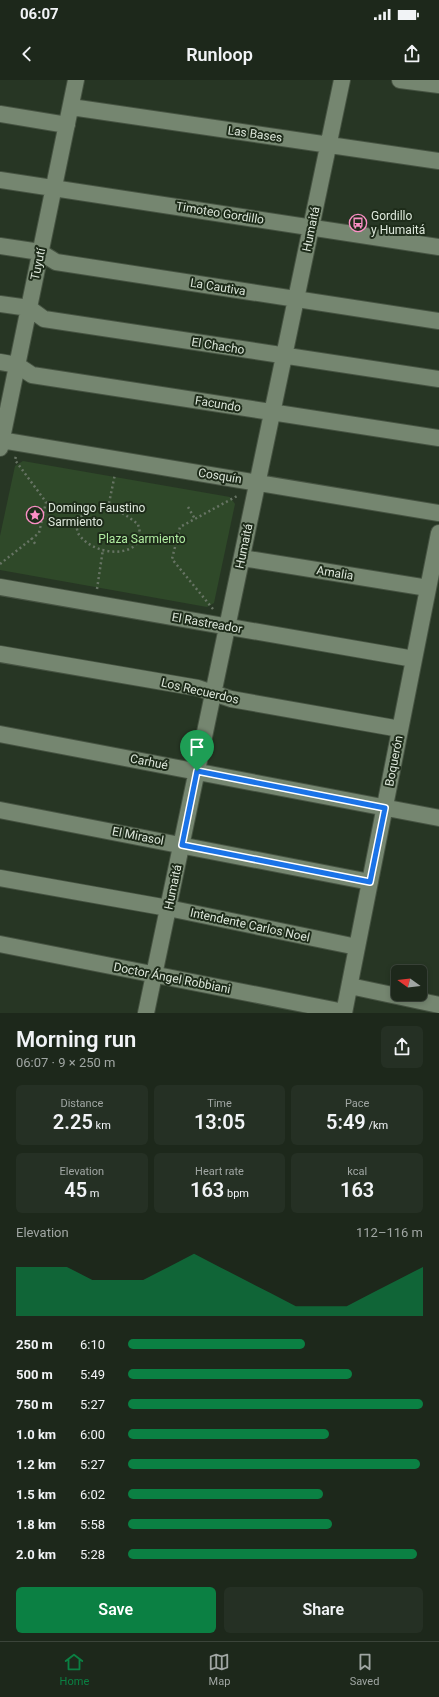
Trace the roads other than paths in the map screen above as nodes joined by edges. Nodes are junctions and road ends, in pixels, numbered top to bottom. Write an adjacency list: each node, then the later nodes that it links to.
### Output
1 (76, 80): 5 (street, Tuyutí)
2 (342, 80): 8 (street, Humaitá)
3 (400, 80): 4 (street)
4 (439, 85)
5 (71, 107): 7 (street, Tuyutí); 8 (street, Las Bases)
6 (0, 114): 7 (street)
7 (67, 125): 11 (street, Tuyutí)
8 (328, 145): 9 (street, Las Bases); 12 (street, Humaitá)
9 (439, 161)
10 (0, 180): 11 (street, Timoteo Gordillo)
11 (54, 188): 12 (street, Timoteo Gordillo); 15 (street, Tuyutí)
12 (311, 227): 14 (street, Timoteo Gordillo); 16 (street, Humaitá)
13 (0, 246): 15 (street, La Cautiva)
14 (439, 247)
15 (40, 252): 16 (street, La Cautiva); 18 (street, Tuyutí)
16 (296, 300): 19 (street, La Cautiva); 20 (street, Humaitá)
17 (0, 304): 18 (street, El Chacho)
18 (29, 308): 20 (street, El Chacho); 22 (street, Tuyutí)
19 (439, 321)
20 (284, 356): 23 (street, El Chacho); 24 (street, Humaitá)
21 (0, 362): 22 (street, Facundo)
22 (17, 365): 24 (street, Facundo); 26 (street, Tuyutí)
23 (439, 379)
24 (272, 412): 25 (street, Facundo); 27 (street, Humaitá)
25 (439, 438)
26 (1, 443): 27 (street, Cosquín)
27 (258, 482): 28 (street, Cosquín); 30 (street, Humaitá)
28 (439, 513)
29 (439, 533): 32 (street, Boquerón)
30 (242, 558): 32 (street, Amalia); 33 (street, Humaitá)
31 (0, 586): 33 (street, El Rastreador)
32 (428, 588): 35 (street, Boquerón)
33 (227, 626): 35 (street, El Rastreador); 36 (street, Humaitá)
34 (0, 654): 36 (street, Los Recuerdos)
35 (414, 659): 37 (street, Boquerón)
36 (213, 693): 37 (street, Los Recuerdos); 39 (street, Humaitá)
37 (400, 729): 40 (street, Boquerón)
38 (0, 734): 39 (street, Carhué)
39 (197, 771): 40 (street, Carhué); 43 (street, Humaitá)
40 (385, 808): 42 (street, Carhué); 45 (street, Boquerón)
41 (0, 810): 43 (street, El Mirasol)
42 (439, 818)
43 (182, 845): 45 (street, El Mirasol); 46 (street, Humaitá)
44 (0, 878): 46 (street, Intendente Carlos Noel)
45 (370, 882): 48 (street, Boquerón)
46 (168, 908): 48 (street, Intendente Carlos Noel); 49 (street, Humaitá)
47 (0, 944): 49 (street, Doctor Ángel Robbiani)
48 (357, 947): 50 (street, Boquerón)
49 (154, 974): 52 (street, Humaitá); 53 (street, Doctor Ángel Robbiani)
50 (350, 986): 51 (street); 53 (street, Boquerón)
51 (439, 1005)
52 (146, 1013)
53 (344, 1013)

